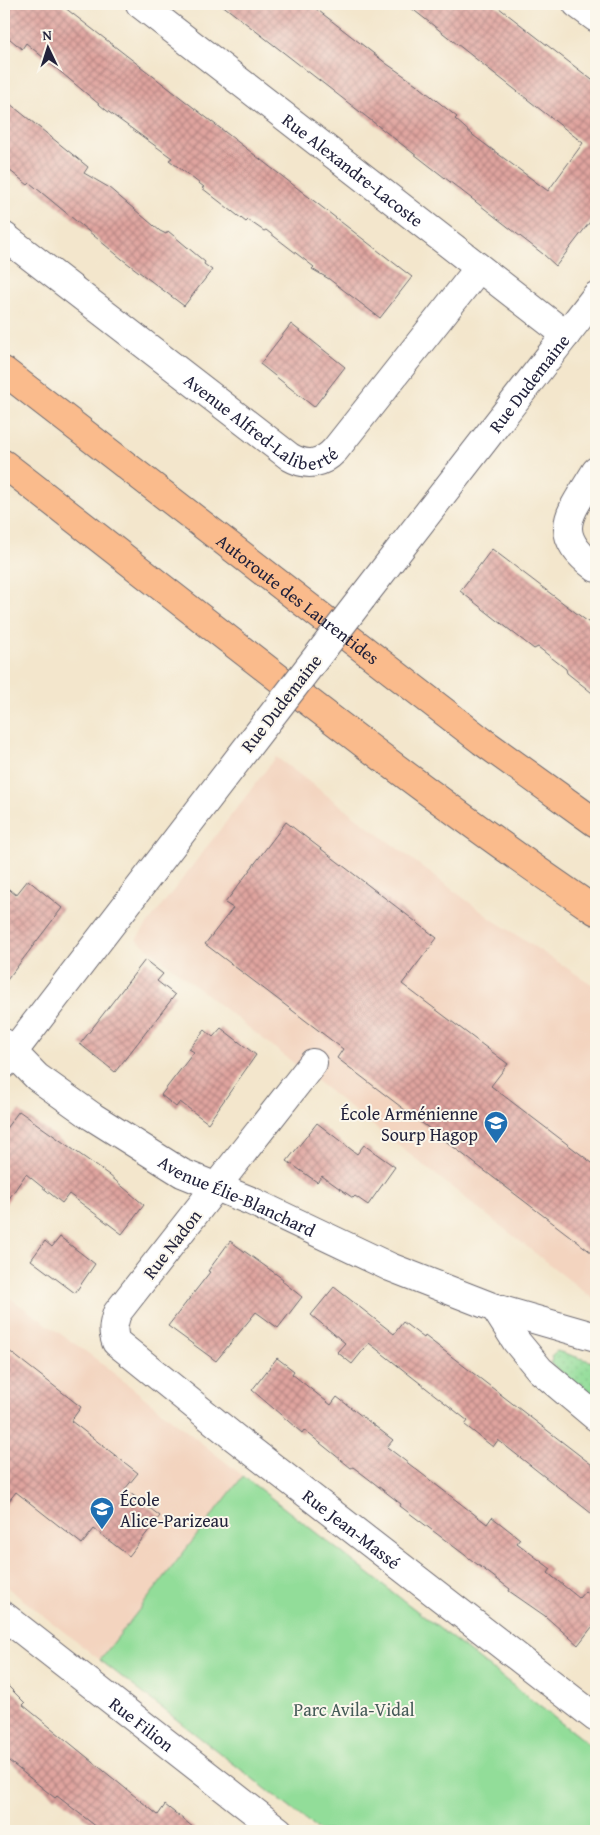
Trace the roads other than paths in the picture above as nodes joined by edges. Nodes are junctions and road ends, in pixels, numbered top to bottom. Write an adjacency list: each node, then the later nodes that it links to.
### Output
1 (140, 4): 5 (street, Rue Alexandre-Lacoste)
2 (577, 4): 3 (street)
3 (596, 18)
4 (4, 236): 5 (street, Avenue Alfred-Laliberté)
5 (479, 268): 7 (street, Rue Alexandre-Lacoste)
6 (596, 296): 7 (street, Rue Dudemaine)
7 (566, 335): 14 (street, Rue Dudemaine, bridge)
8 (4, 371): 12 (highway, Autoroute des Laurentides)
9 (4, 464): 13 (highway)
10 (596, 471): 11 (street)
11 (596, 568)
12 (596, 823)
13 (596, 911)
14 (7, 1053): 16 (street, Avenue Élie-Blanchard)
15 (313, 1062): 16 (street, Rue Nadon)
16 (216, 1188): 17 (street, Avenue Élie-Blanchard); 18 (street, Rue Nadon)
17 (495, 1308): 19 (street, Avenue Élie-Blanchard); 20 (street)
18 (113, 1334): 22 (street, Rue Jean-Massé)
19 (596, 1337)
20 (596, 1417)
21 (4, 1616): 23 (street, Rue Filion)
22 (596, 1718)
23 (279, 1831)

